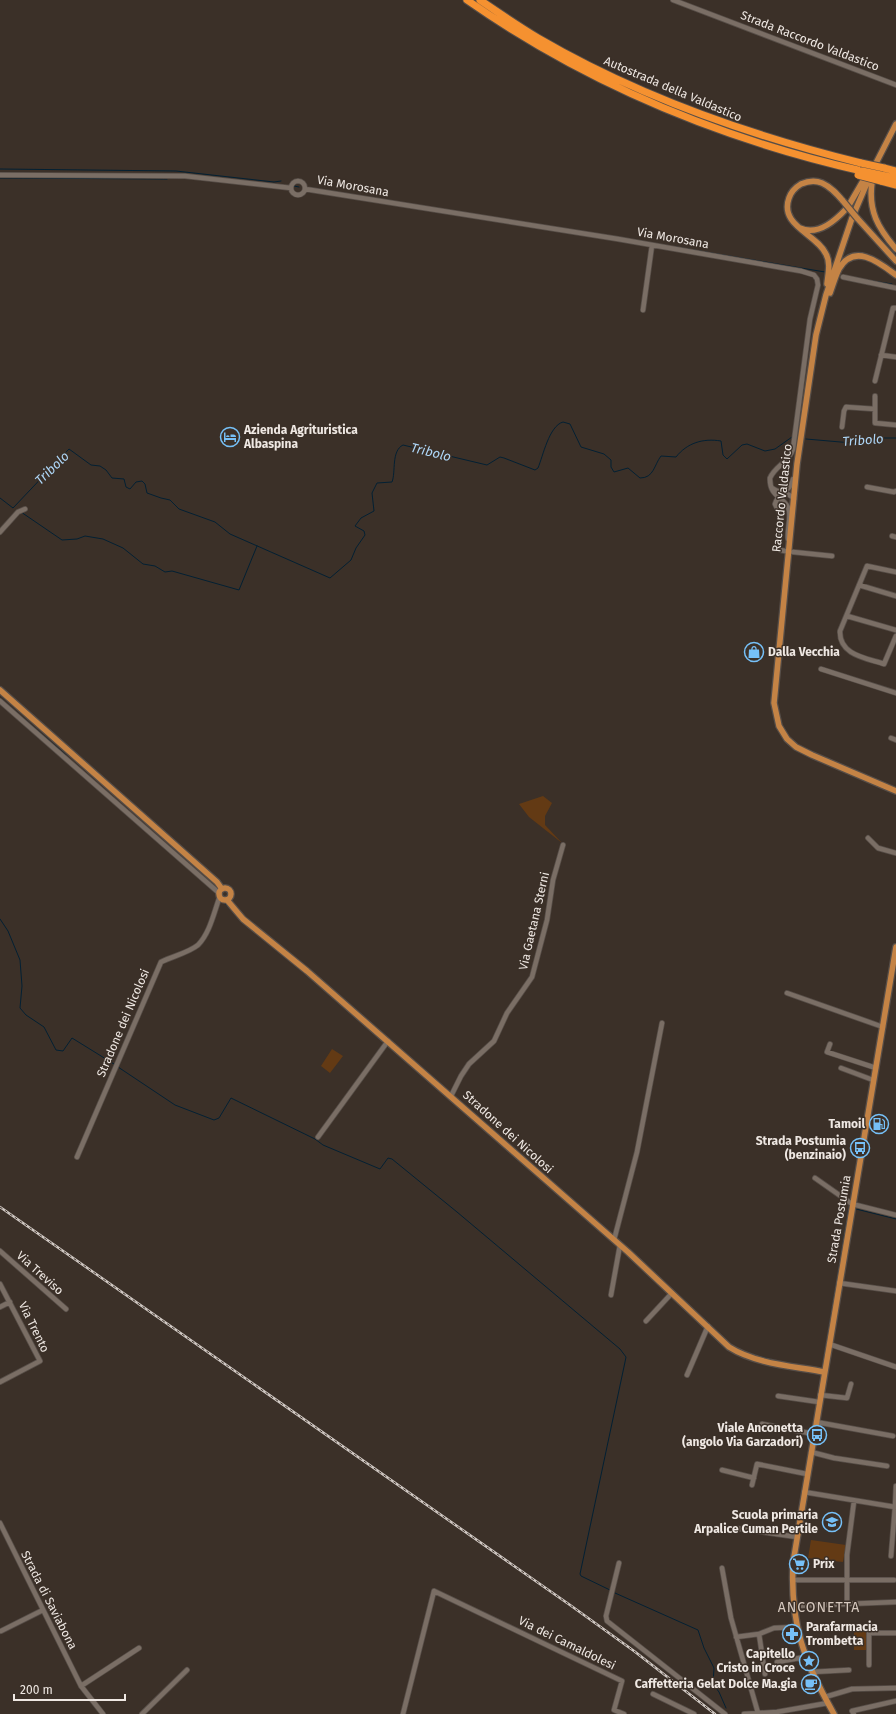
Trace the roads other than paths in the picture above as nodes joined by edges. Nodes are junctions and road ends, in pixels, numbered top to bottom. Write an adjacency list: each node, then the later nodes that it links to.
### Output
1 (467, 0): 9 (highway, Autostrada della Valdastico, bridge)
2 (480, 0): 9 (highway, Autostrada della Valdastico, bridge)
3 (673, 0): 4 (street, Strada Raccordo Valdastico)
4 (896, 85)
5 (896, 123): 7 (main road); 26 (main road)
6 (896, 128): 9 (main road)
7 (873, 162)
8 (896, 170): 9 (highway, Autostrada della Valdastico)
9 (882, 172): 11 (highway, Autostrada della Valdastico); 14 (highway)
10 (0, 175): 15 (street, Via Morosana)
11 (896, 178)
12 (864, 181): 17 (main road)
13 (872, 182): 19 (main road)
14 (896, 184)
15 (291, 188): 16 (street, Via Morosana); 16 (street, Via Morosana)
16 (305, 188): 18 (street, Via Morosana)
17 (796, 225): 20 (main road, bridge); 26 (main road)
18 (652, 245): 25 (street); 39 (street, Via Morosana)
19 (896, 249)
20 (896, 261)
21 (896, 275): 27 (main road)
22 (843, 277): 23 (street)
23 (896, 288)
24 (896, 308): 28 (street)
25 (643, 310)
26 (822, 312): 27 (main road, Raccordo Valdastico)
27 (817, 329): 33 (main road, Raccordo Valdastico)
28 (881, 355): 29 (street); 30 (street)
29 (896, 357)
30 (875, 381)
31 (875, 396): 32 (street)
32 (874, 409): 34 (street); 35 (street)
33 (804, 411): 36 (main road, Raccordo Valdastico); 37 (main road, Raccordo Valdastico)
34 (896, 425)
35 (842, 427)
36 (800, 438): 41 (street); 42 (main road, Raccordo Valdastico)
37 (801, 457): 42 (street); 47 (main road, Raccordo Valdastico)
38 (868, 487): 40 (street)
39 (772, 488): 41 (street); 43 (street)
40 (896, 491)
41 (784, 492): 42 (street); 43 (street)
42 (793, 497): 44 (street); 47 (main road, Raccordo Valdastico)
43 (778, 498): 44 (street); 48 (street)
44 (783, 501): 47 (street)
45 (25, 509): 46 (street)
46 (0, 532)
47 (791, 548): 49 (street); 63 (main road, Raccordo Valdastico)
48 (785, 551)
49 (832, 556)
50 (896, 572): 51 (street)
51 (860, 585): 52 (street); 53 (street)
52 (896, 596)
53 (847, 616): 54 (street); 56 (street)
54 (896, 630)
55 (896, 636): 56 (street)
56 (894, 648)
57 (821, 669): 59 (street)
58 (0, 690): 67 (main road, Stradone dei Nicolosi)
59 (896, 694)
60 (0, 701): 67 (street, Stradone dei Nicolosi)
61 (891, 738): 62 (street)
62 (896, 740)
63 (896, 791)
64 (868, 838): 66 (street)
65 (563, 845): 79 (street, Via Gaetana Sterni)
66 (896, 853)
67 (220, 893): 68 (main road, Stradone dei Nicolosi); 68 (main road, Stradone dei Nicolosi); 81 (street, Stradone dei Nicolosi)
68 (227, 900): 74 (main road, Stradone dei Nicolosi)
69 (896, 947): 70 (main road, Strada Postumia)
70 (893, 981): 73 (main road, Strada Postumia)
71 (787, 993): 73 (street)
72 (662, 1023): 85 (street)
73 (883, 1027): 77 (main road, Strada Postumia)
74 (388, 1041): 79 (main road, Stradone dei Nicolosi); 80 (street)
75 (830, 1044): 77 (street)
76 (841, 1068): 78 (street)
77 (876, 1068): 78 (main road, Strada Postumia)
78 (874, 1080): 83 (main road, Strada Postumia)
79 (451, 1096): 85 (main road, Stradone dei Nicolosi)
80 (318, 1137)
81 (77, 1157)
82 (815, 1178): 83 (street)
83 (852, 1204): 84 (street); 88 (main road, Strada Postumia)
84 (896, 1215)
85 (614, 1240): 86 (main road, Stradone dei Nicolosi)
86 (620, 1245): 91 (main road, Stradone dei Nicolosi); 92 (street)
87 (0, 1251): 95 (street, Via Treviso)
88 (839, 1283): 90 (street); 98 (main road, Strada Postumia)
89 (0, 1284): 93 (street, Via Trento)
90 (896, 1292)
91 (672, 1293): 96 (street); 97 (main road, Stradone dei Nicolosi)
92 (611, 1296)
93 (10, 1302): 94 (street); 102 (street, Via Trento)
94 (0, 1307)
95 (66, 1309)
96 (646, 1321)
97 (708, 1326): 100 (main road, Stradone dei Nicolosi); 101 (street)
98 (829, 1344): 99 (street); 100 (main road, Strada Postumia)
99 (896, 1367)
100 (824, 1372): 104 (main road, Strada Postumia)
101 (686, 1375)
102 (0, 1382)
103 (851, 1384): 104 (street)
104 (820, 1395): 106 (main road, Strada Postumia)
105 (778, 1396): 106 (street)
106 (819, 1402): 107 (main road, Strada Postumia)
107 (816, 1422): 109 (main road, Strada Postumia); 110 (street)
108 (762, 1424): 109 (street)
109 (814, 1434): 111 (main road, Strada Postumia)
110 (893, 1436)
111 (811, 1452): 112 (street); 114 (main road, Strada Postumia)
112 (887, 1466)
113 (722, 1470): 115 (street)
114 (807, 1474): 115 (street); 118 (main road, Strada Postumia)
115 (754, 1478): 116 (street)
116 (752, 1485)
117 (896, 1486): 119 (street)
118 (804, 1492): 120 (street); 124 (main road, Strada Postumia)
119 (896, 1495): 121 (street)
120 (854, 1501): 121 (street); 129 (street)
121 (895, 1507): 125 (street)
122 (0, 1523): 134 (street, Strada di Saviabona)
123 (734, 1528): 124 (street)
124 (797, 1537): 128 (main road, Strada Postumia)
125 (891, 1556)
126 (619, 1563): 160 (street)
127 (722, 1568): 139 (street)
128 (792, 1580): 129 (street); 133 (main road, Strada Postumia)
129 (846, 1580): 130 (street); 132 (street)
130 (894, 1580)
131 (896, 1602): 132 (street)
132 (847, 1605): 133 (street)
133 (794, 1606): 135 (main road, Strada Postumia)
134 (43, 1610): 136 (street); 148 (street, Strada di Saviabona)
135 (797, 1627): 138 (street); 141 (main road, Strada Postumia)
136 (0, 1631)
137 (896, 1633): 143 (street)
138 (759, 1634): 139 (street); 147 (street)
139 (736, 1637): 154 (street)
140 (139, 1648): 148 (street)
141 (805, 1657): 142 (street); 146 (main road, Strada Postumia)
142 (776, 1662)
143 (869, 1665)
144 (187, 1670): 156 (street)
145 (849, 1670): 146 (street)
146 (811, 1672): 151 (main road, Strada Postumia)
147 (765, 1674)
148 (81, 1686): 155 (street, Strada di Saviabona)
149 (896, 1688): 151 (street)
150 (653, 1694): 159 (street)
151 (825, 1697): 153 (main road, Strada Postumia)
152 (896, 1701): 163 (street)
153 (828, 1703): 154 (street); 162 (main road, Strada Postumia)
154 (758, 1713): 161 (street)
155 (103, 1714)
156 (142, 1714)
157 (403, 1714): 158 (street, Via dei Camaldolesi)
158 (624, 1714)
159 (694, 1714)
160 (725, 1714)
161 (744, 1714)
162 (834, 1714)
163 (854, 1714)

